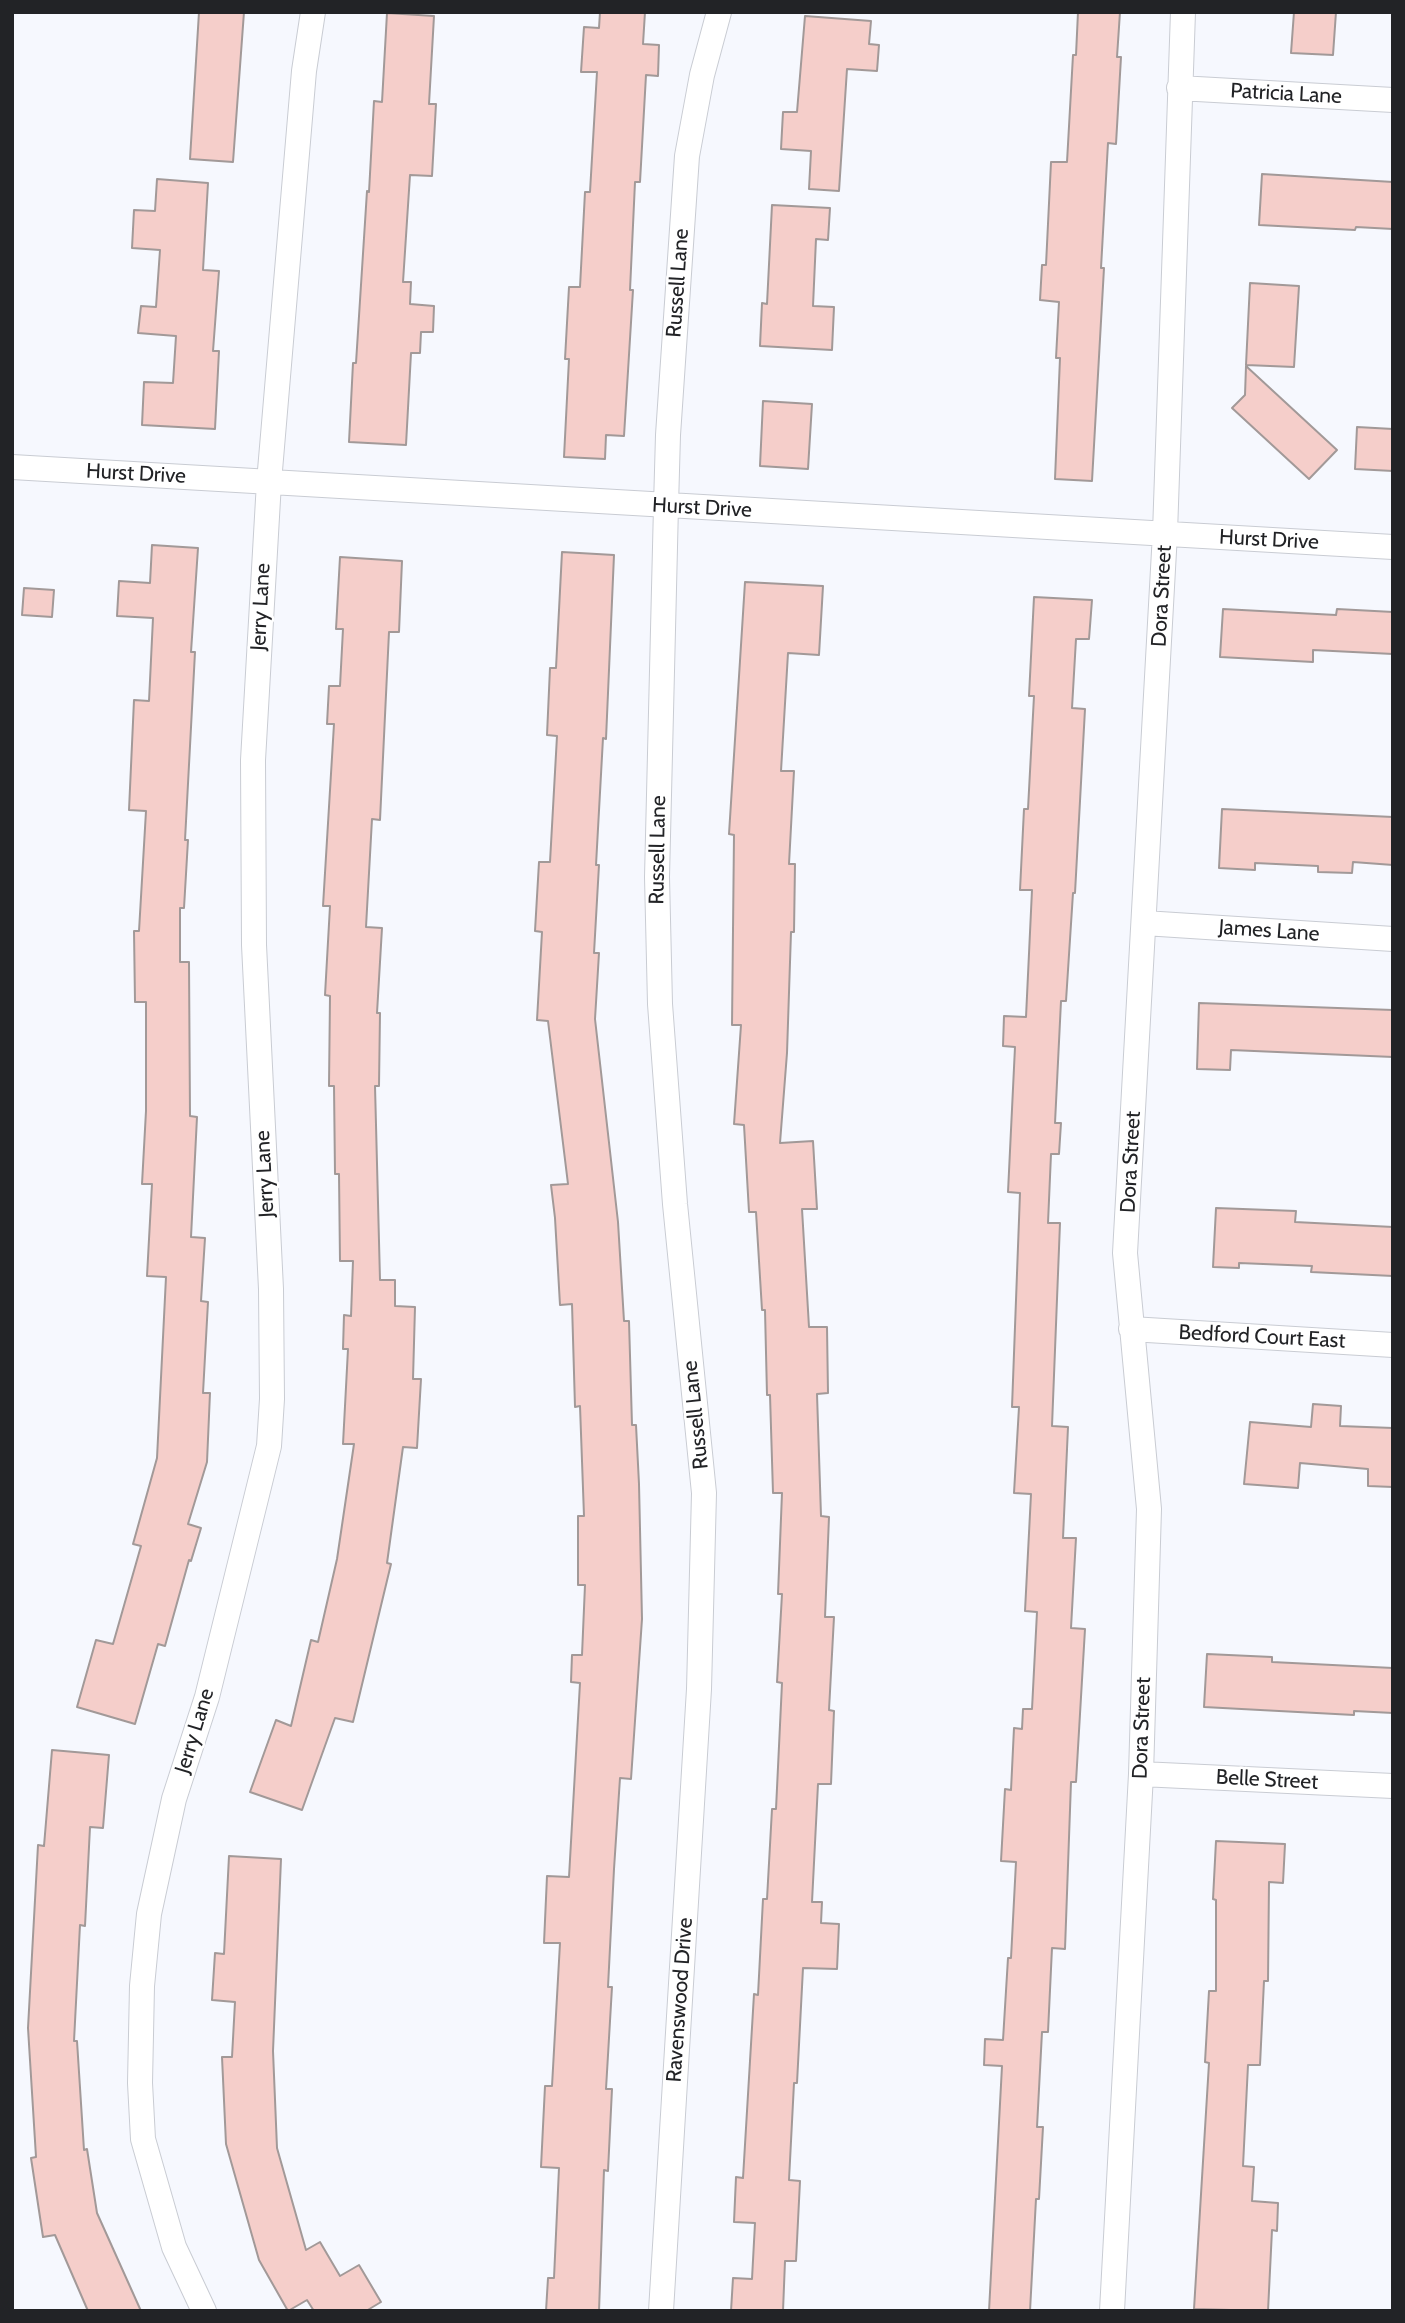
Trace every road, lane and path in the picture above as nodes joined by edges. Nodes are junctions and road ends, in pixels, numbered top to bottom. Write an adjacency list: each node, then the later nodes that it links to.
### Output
1 (313, 12): 7 (street, Jerry Lane)
2 (719, 12): 8 (street, Russell Lane)
3 (1183, 12): 4 (street, Dora Street)
4 (1180, 88): 5 (street, Patricia Lane); 9 (street, Dora Street)
5 (1393, 100)
6 (12, 467): 7 (street, Hurst Drive)
7 (269, 482): 8 (street, Hurst Drive); 18 (street, Jerry Lane)
8 (666, 506): 9 (street, Hurst Drive); 15 (street, Russell Lane)
9 (1165, 533): 10 (street, Hurst Drive); 11 (street, Dora Street)
10 (1393, 547)
11 (1144, 923): 12 (street, James Lane); 13 (street, Dora Street)
12 (1393, 939)
13 (1131, 1329): 14 (street, Bedford Court East); 16 (street, Dora Street)
14 (1393, 1345)
15 (699, 1689): 19 (street, Ravenswood Drive)
16 (1141, 1774): 17 (street, Belle Street); 20 (street, Dora Street)
17 (1393, 1786)
18 (204, 2311)
19 (661, 2311)
20 (1112, 2311)

